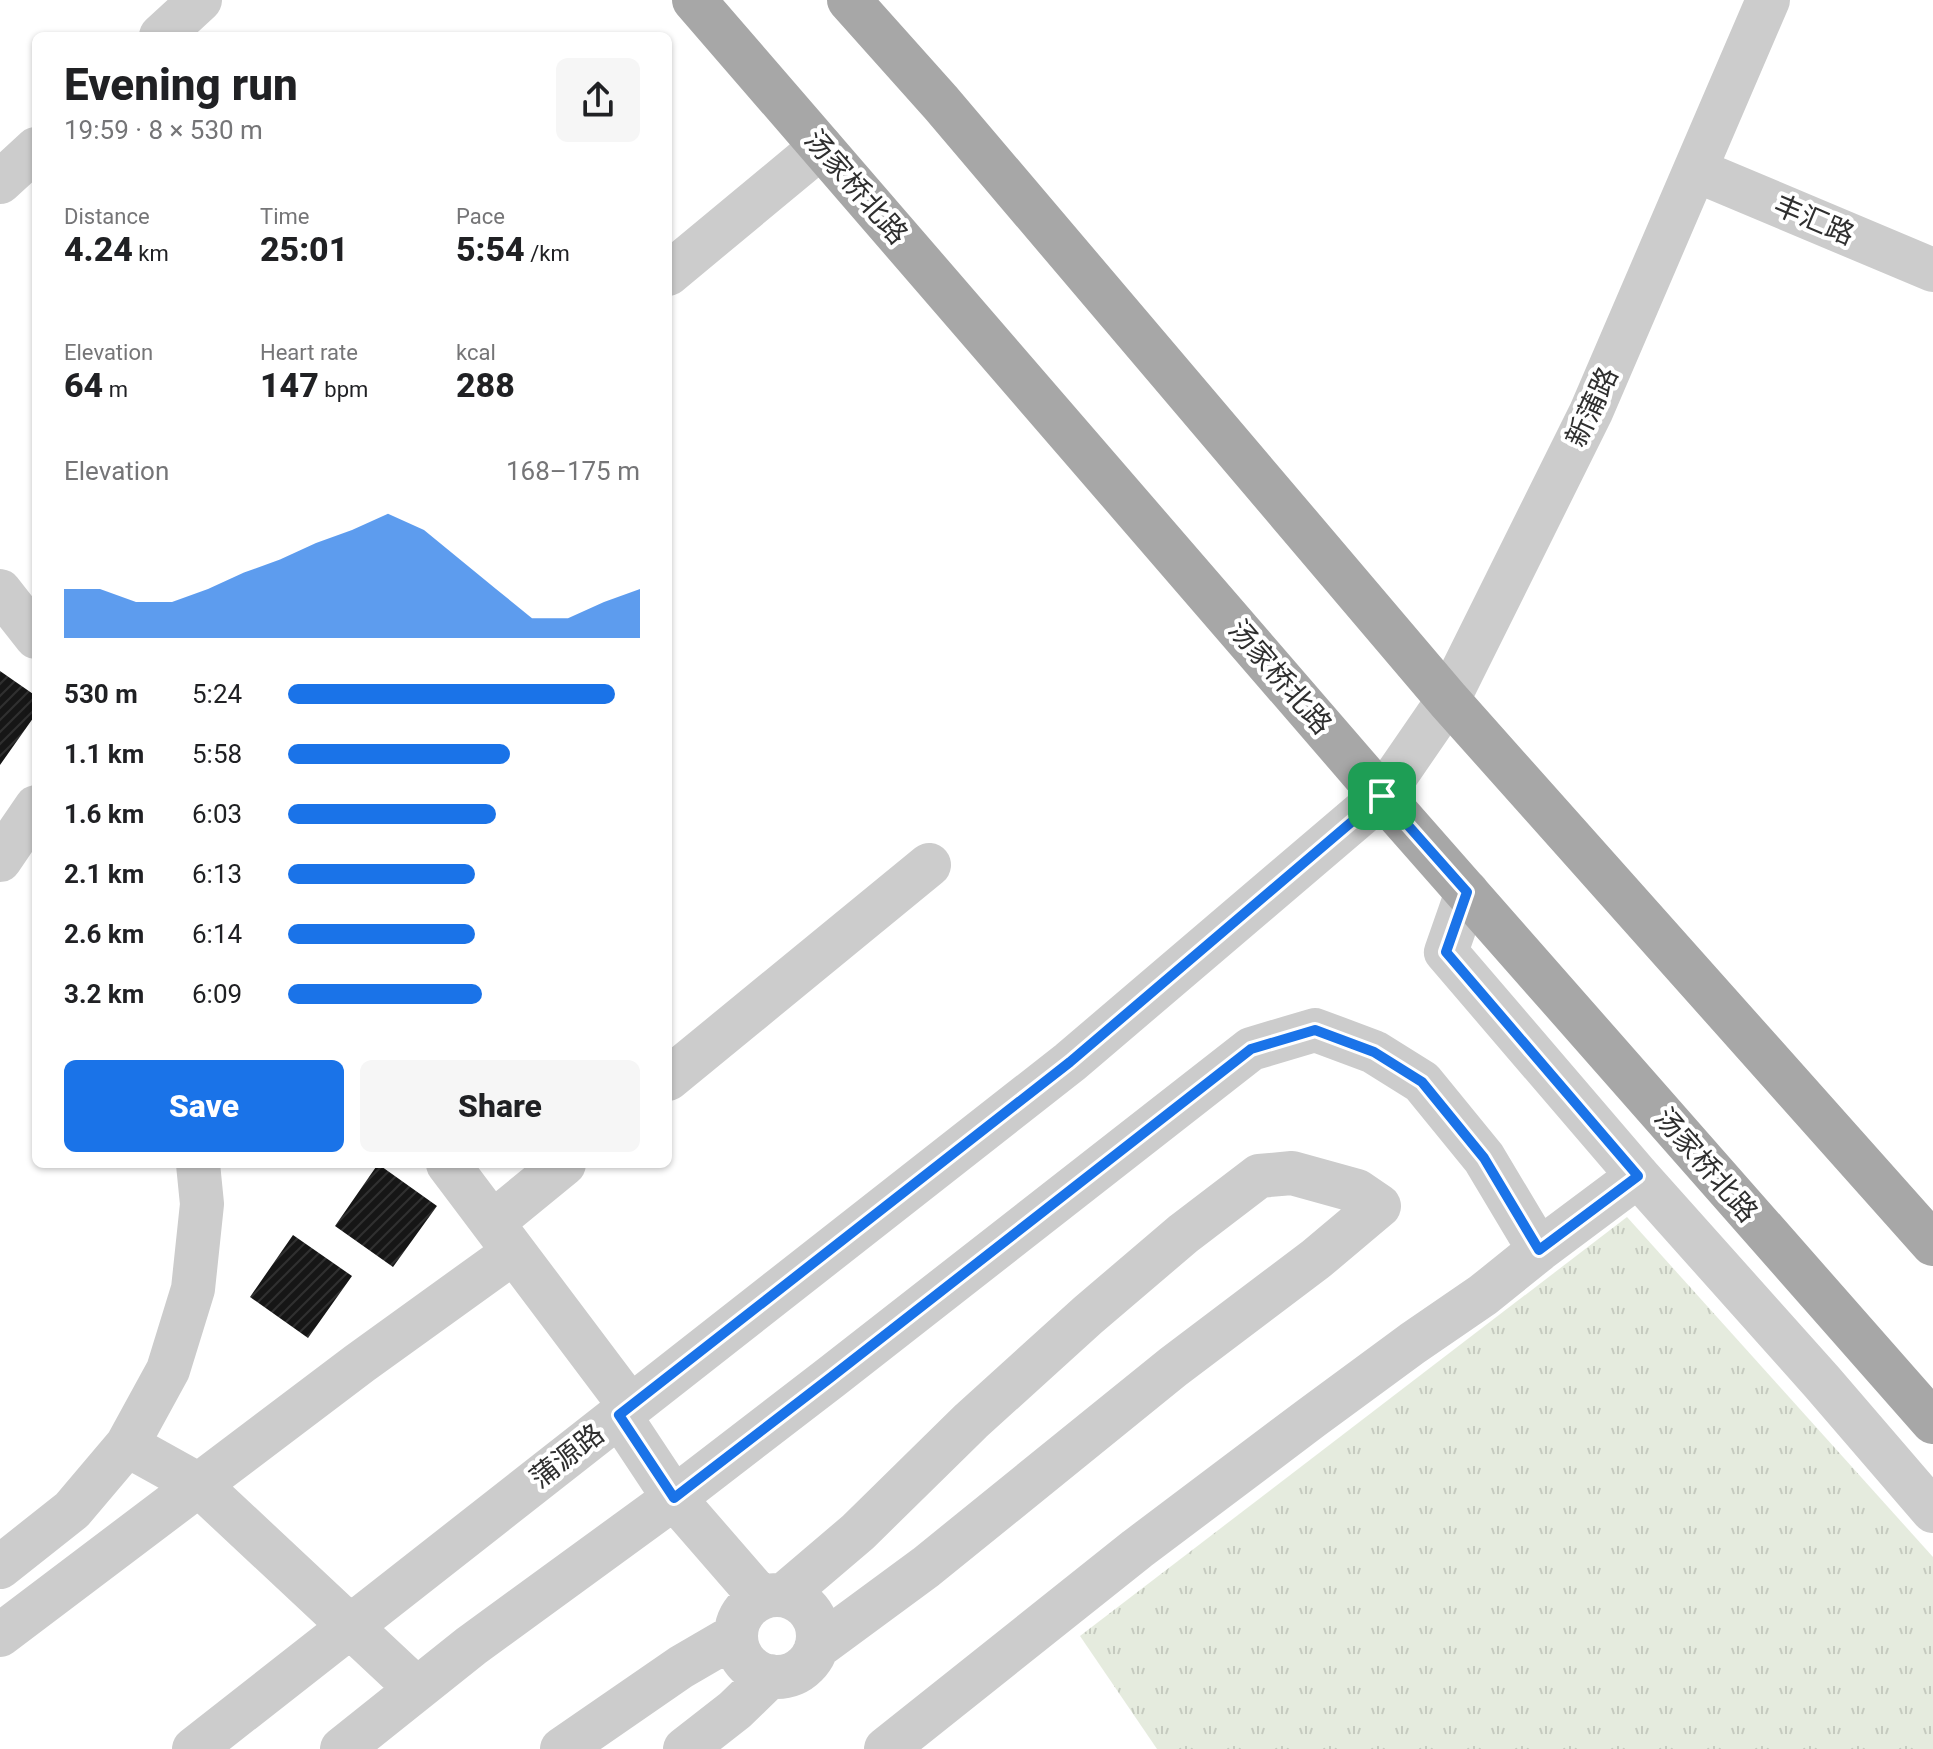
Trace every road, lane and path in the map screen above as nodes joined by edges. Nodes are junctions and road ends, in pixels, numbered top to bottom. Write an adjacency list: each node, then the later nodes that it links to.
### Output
1 (200, 0): 5 (street)
2 (694, 0): 6 (main road, 汤家桥北路)
3 (849, 0): 14 (main road)
4 (1768, 0): 8 (street, 新蒲路)
5 (165, 32)
6 (821, 147): 11 (street); 15 (main road, 汤家桥北路)
7 (32, 153): 9 (street)
8 (1695, 170): 10 (street, 丰汇路); 14 (street, 新蒲路)
9 (0, 182)
10 (1933, 270)
11 (672, 271)
12 (0, 591): 13 (street)
13 (32, 632)
14 (1448, 700): 15 (street, 新蒲路); 26 (main road)
15 (1382, 796): 19 (main road, 汤家桥北路); 28 (street, 蒲源路)
16 (32, 817): 17 (street)
17 (16, 856)
18 (929, 865): 20 (street)
19 (1467, 892): 24 (street); 29 (main road, 汤家桥北路)
20 (672, 1076)
21 (198, 1168): 30 (street)
22 (451, 1168): 25 (street)
23 (561, 1168): 25 (street)
24 (1638, 1176): 27 (street); 33 (street)
25 (504, 1237): 28 (street); 31 (street)
26 (1933, 1244)
27 (1539, 1250): 32 (street); 46 (street)
28 (624, 1411): 32 (street); 36 (street, 蒲源路)
29 (1933, 1422)
30 (127, 1445): 31 (street); 34 (street)
31 (199, 1485): 36 (street); 37 (street)
32 (674, 1498): 35 (street); 41 (street)
33 (1933, 1511)
34 (0, 1567)
35 (772, 1596): 38 (street); 39 (street); 39 (street)
36 (350, 1626): 41 (street); 42 (street, 蒲源路)
37 (0, 1635)
38 (736, 1635): 40 (street); 44 (street)
39 (816, 1648): 40 (street)
40 (770, 1676): 45 (street)
41 (417, 1689): 43 (street)
42 (194, 1749)
43 (342, 1749)
44 (562, 1749)
45 (685, 1749)
46 (886, 1749)

